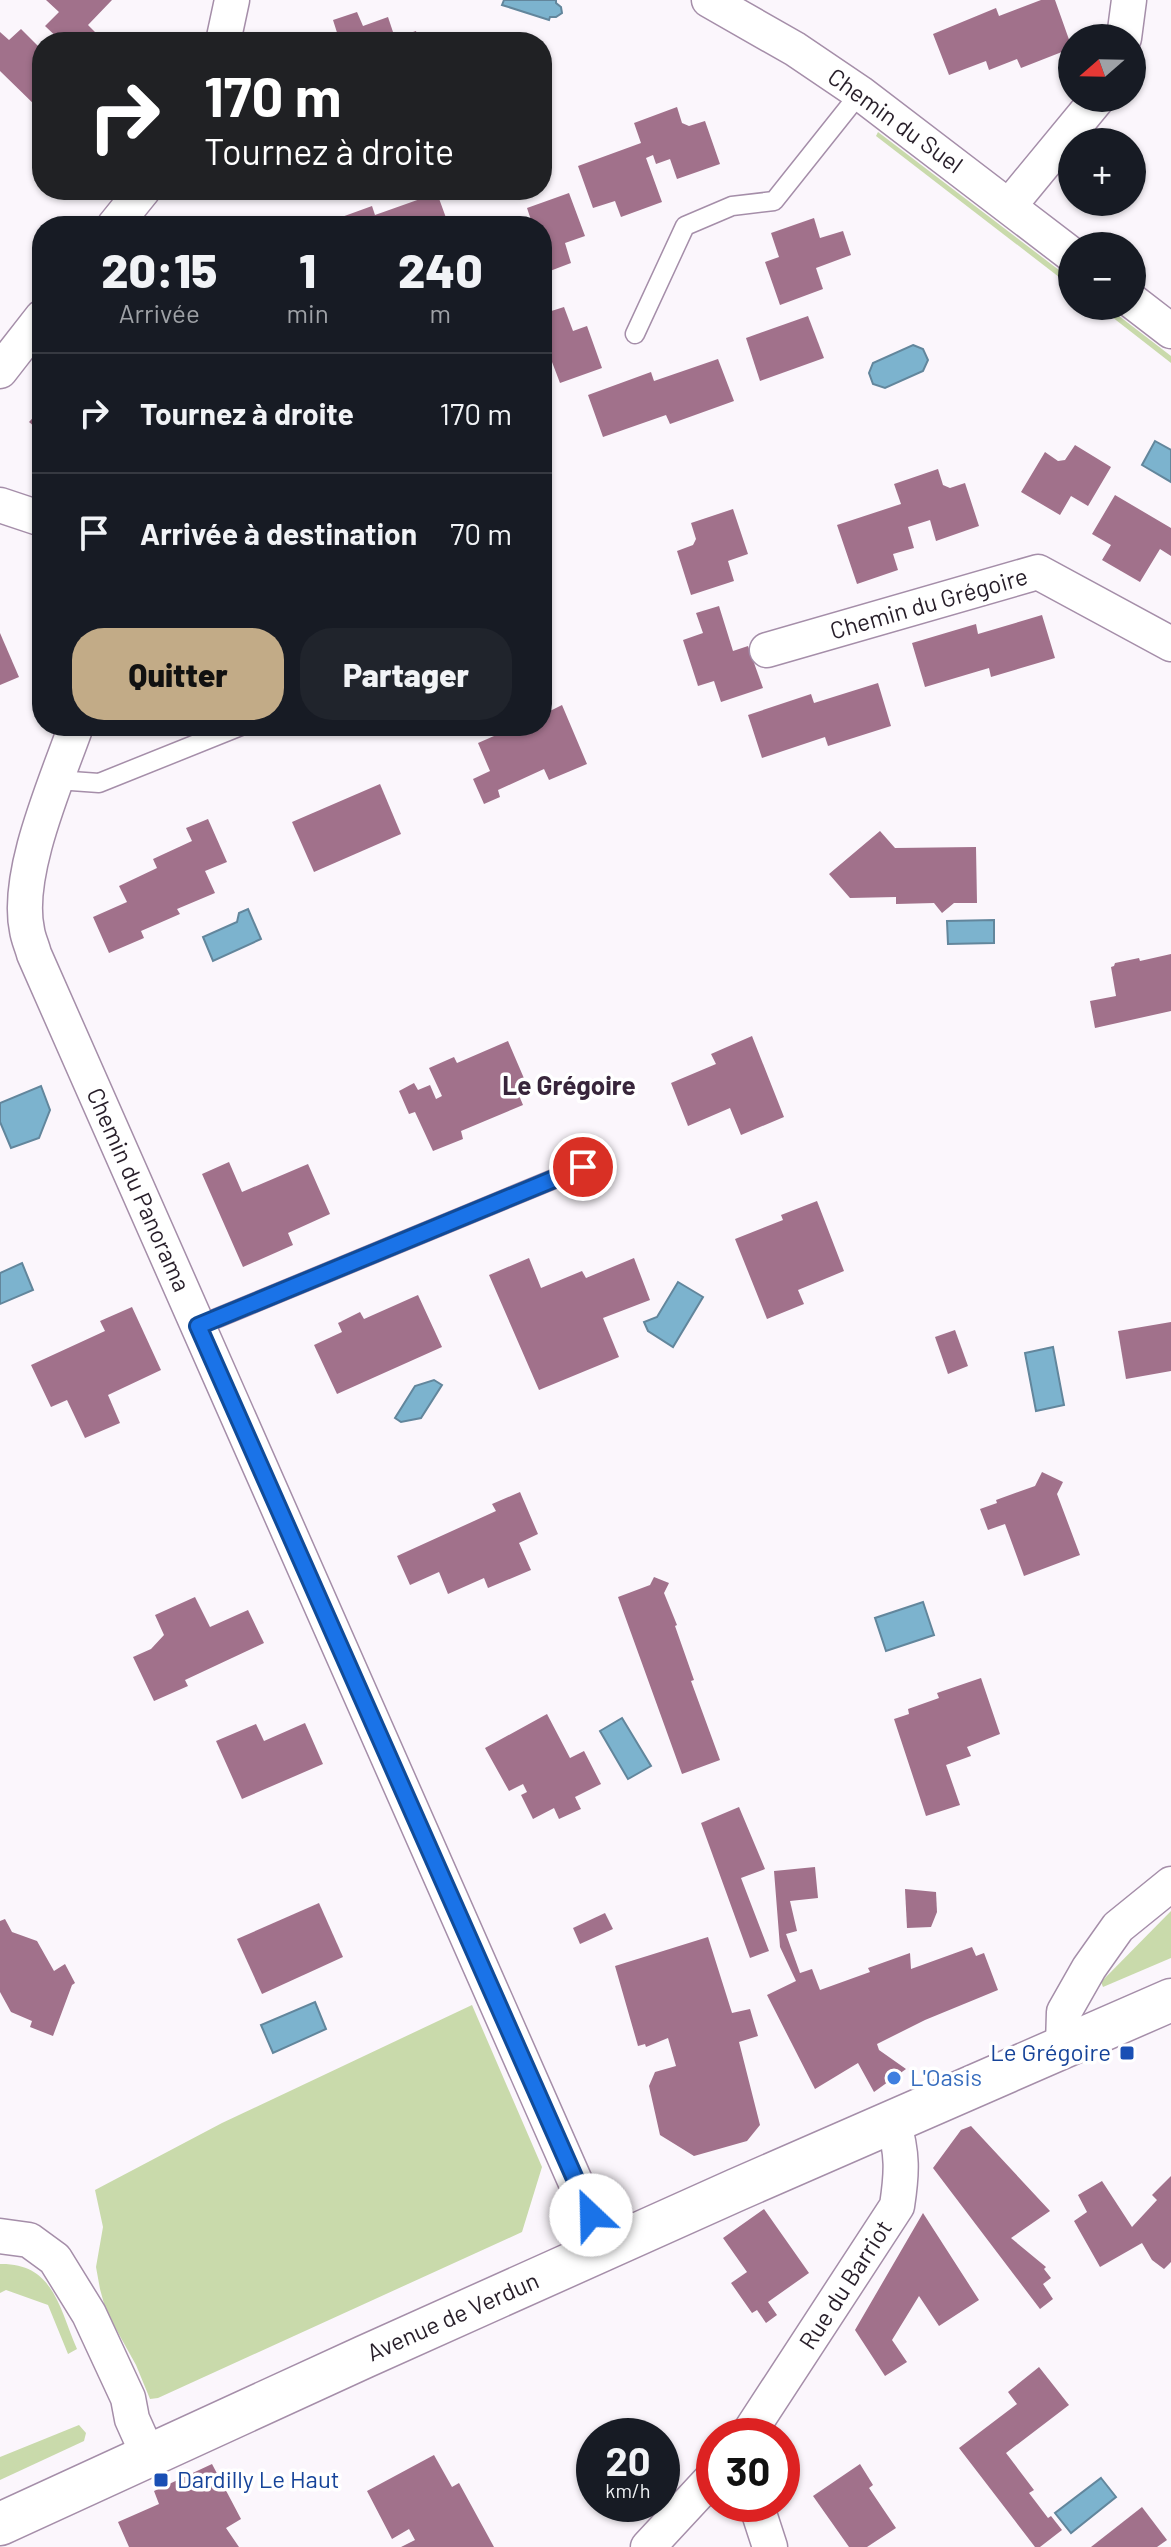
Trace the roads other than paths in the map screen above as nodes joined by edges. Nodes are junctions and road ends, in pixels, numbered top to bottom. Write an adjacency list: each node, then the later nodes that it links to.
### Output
1 (232, 0): 5 (street)
2 (709, 0): 6 (street, Chemin du Suel)
3 (1129, 0): 4 (street)
4 (1126, 24)
5 (225, 32)
6 (860, 93): 9 (street, Chemin du Suel); 15 (lane)
7 (1086, 112): 9 (street)
8 (135, 200): 10 (street)
9 (1009, 206): 11 (street, Chemin du Suel)
10 (122, 216)
11 (1058, 244)
12 (1146, 312): 14 (street)
13 (32, 330): 16 (street)
14 (1171, 331)
15 (635, 334)
16 (0, 371)
17 (0, 505): 18 (street)
18 (32, 516)
19 (1171, 644): 20 (street, Chemin du Grégoire)
20 (767, 650)
21 (72, 736): 23 (street, Chemin du Panorama)
22 (216, 736): 23 (lane)
23 (57, 780): 25 (street, Chemin du Panorama)
24 (583, 1167): 25 (lane)
25 (198, 1326): 31 (street, Chemin du Panorama)
26 (1171, 1884): 28 (street)
27 (1171, 2000): 28 (street, Avenue de Verdun)
28 (1063, 2045): 29 (street, Avenue de Verdun)
29 (893, 2121): 31 (street, Avenue de Verdun); 32 (street, Rue du Barriot)
30 (0, 2236): 33 (street)
31 (605, 2249): 33 (street, Avenue de Verdun)
32 (759, 2418)
33 (149, 2457): 36 (street, Avenue de Verdun)
34 (696, 2495): 37 (street)
35 (762, 2522): 38 (street)
36 (0, 2524)
37 (648, 2547)
38 (770, 2547)

